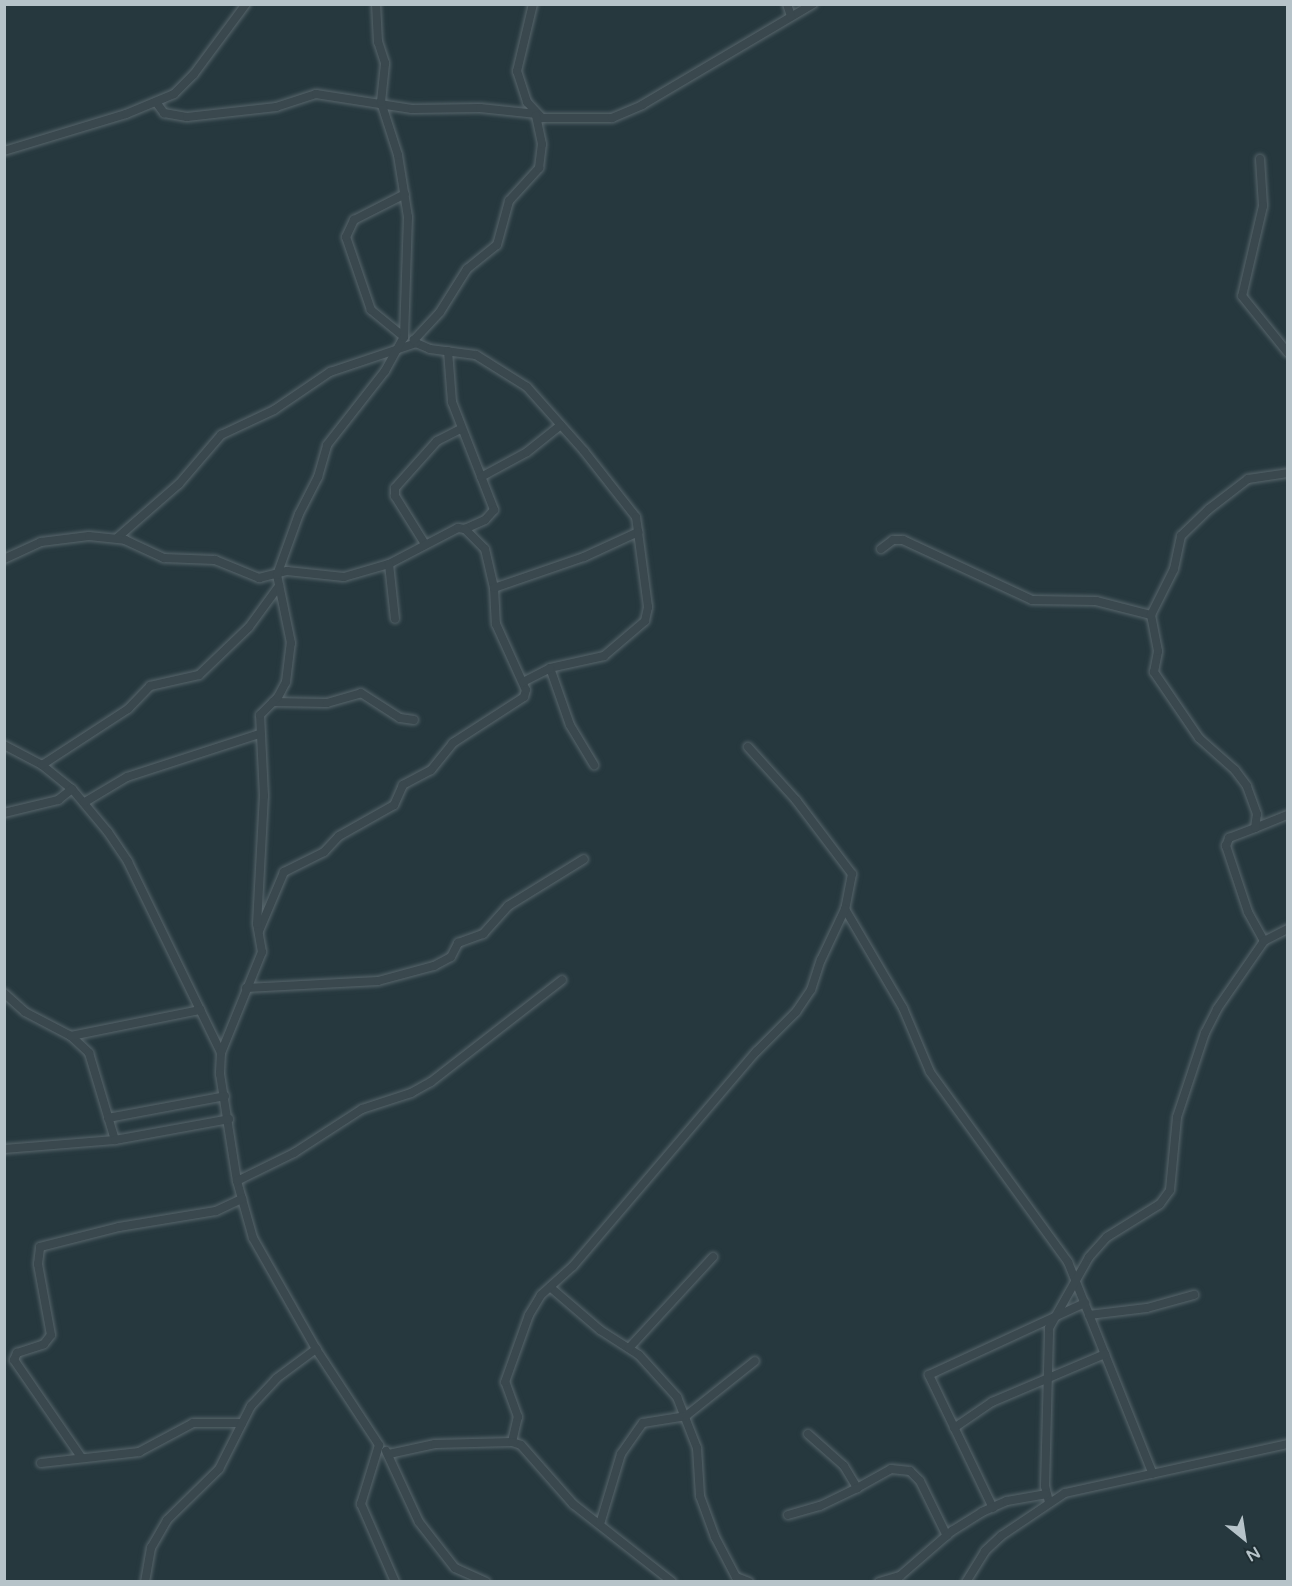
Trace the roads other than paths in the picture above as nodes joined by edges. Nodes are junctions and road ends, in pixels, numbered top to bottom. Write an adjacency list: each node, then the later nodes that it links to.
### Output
1 (246, 4): 7 (street)
2 (376, 4): 8 (street)
3 (532, 4): 9 (street)
4 (787, 4): 6 (street)
5 (813, 4): 6 (street)
6 (791, 16): 9 (street)
7 (156, 102): 8 (street); 10 (street)
8 (381, 102): 9 (street); 12 (street)
9 (536, 115): 15 (street)
10 (4, 151)
11 (1260, 159): 17 (street)
12 (405, 194): 13 (street); 14 (street)
13 (407, 314): 14 (street); 15 (street)
14 (403, 341): 15 (street); 24 (street); 29 (street)
15 (415, 341): 16 (street)
16 (448, 351): 18 (street); 19 (street)
17 (1287, 353)
18 (561, 425): 21 (street); 23 (street)
19 (460, 429): 21 (street); 25 (street)
20 (1287, 473): 32 (street)
21 (481, 477): 22 (street)
22 (465, 529): 25 (street); 31 (street)
23 (638, 532): 31 (street); 34 (street)
24 (117, 538): 27 (street); 29 (street)
25 (425, 544): 28 (street)
26 (881, 549): 32 (street)
27 (4, 559)
28 (389, 564): 29 (street); 33 (street)
29 (277, 575): 30 (street)
30 (279, 586): 36 (street); 41 (street)
31 (494, 588): 35 (street)
32 (1152, 615): 47 (street)
33 (395, 619)
34 (550, 668): 35 (street); 42 (street)
35 (522, 682): 51 (street)
36 (273, 702): 37 (street); 38 (street)
37 (414, 720)
38 (259, 734): 44 (street); 51 (street)
39 (4, 744): 41 (street)
40 (748, 747): 49 (street)
41 (42, 765): 43 (street)
42 (594, 765)
43 (72, 789): 44 (street); 45 (street)
44 (85, 802): 56 (street)
45 (4, 813)
46 (1287, 815): 47 (street)
47 (1255, 828): 52 (street)
48 (584, 859): 54 (street)
49 (845, 909): 67 (street); 68 (street)
50 (1287, 929): 52 (street)
51 (259, 931): 54 (street)
52 (1264, 941): 67 (street)
53 (562, 980): 64 (street)
54 (246, 988): 58 (street)
55 (4, 993): 57 (street)
56 (200, 1010): 57 (street); 58 (street)
57 (71, 1036): 60 (street)
58 (220, 1053): 59 (street)
59 (225, 1096): 60 (street); 61 (street)
60 (108, 1118): 62 (street)
61 (229, 1119): 62 (street); 64 (street)
62 (115, 1140): 63 (street)
63 (4, 1149)
64 (237, 1181): 65 (street)
65 (242, 1199): 74 (street); 86 (street)
66 (713, 1257): 73 (street)
67 (1075, 1278): 70 (street); 72 (street)
68 (550, 1287): 73 (street); 82 (street)
69 (1194, 1295): 71 (street)
70 (1085, 1303): 71 (street); 72 (street)
71 (1089, 1315): 75 (street)
72 (1056, 1316): 77 (street); 80 (street)
73 (629, 1348): 78 (street)
74 (315, 1349): 79 (street); 84 (street)
75 (1105, 1354): 77 (street); 88 (street)
76 (755, 1361): 78 (street)
77 (1047, 1376): 80 (street); 90 (street)
78 (686, 1416): 93 (street); 95 (street)
79 (242, 1422): 86 (street); 97 (street)
80 (954, 1428): 91 (street)
81 (808, 1434): 89 (street)
82 (512, 1442): 85 (street); 93 (street)
83 (1287, 1444): 88 (street)
84 (379, 1445): 85 (street); 98 (street)
85 (389, 1454): 99 (street)
86 (81, 1457): 87 (street)
87 (41, 1463)
88 (1153, 1474): 90 (street)
89 (857, 1488): 92 (street); 94 (street)
90 (1047, 1498): 91 (street); 103 (street)
91 (993, 1508): 94 (street)
92 (788, 1515)
93 (600, 1524): 100 (street)
94 (947, 1536): 96 (street)
95 (736, 1579): 101 (street)
96 (891, 1580): 102 (street)
97 (145, 1581)
98 (394, 1581)
99 (486, 1581)
100 (672, 1581)
101 (749, 1581)
102 (879, 1581)
103 (966, 1581)

